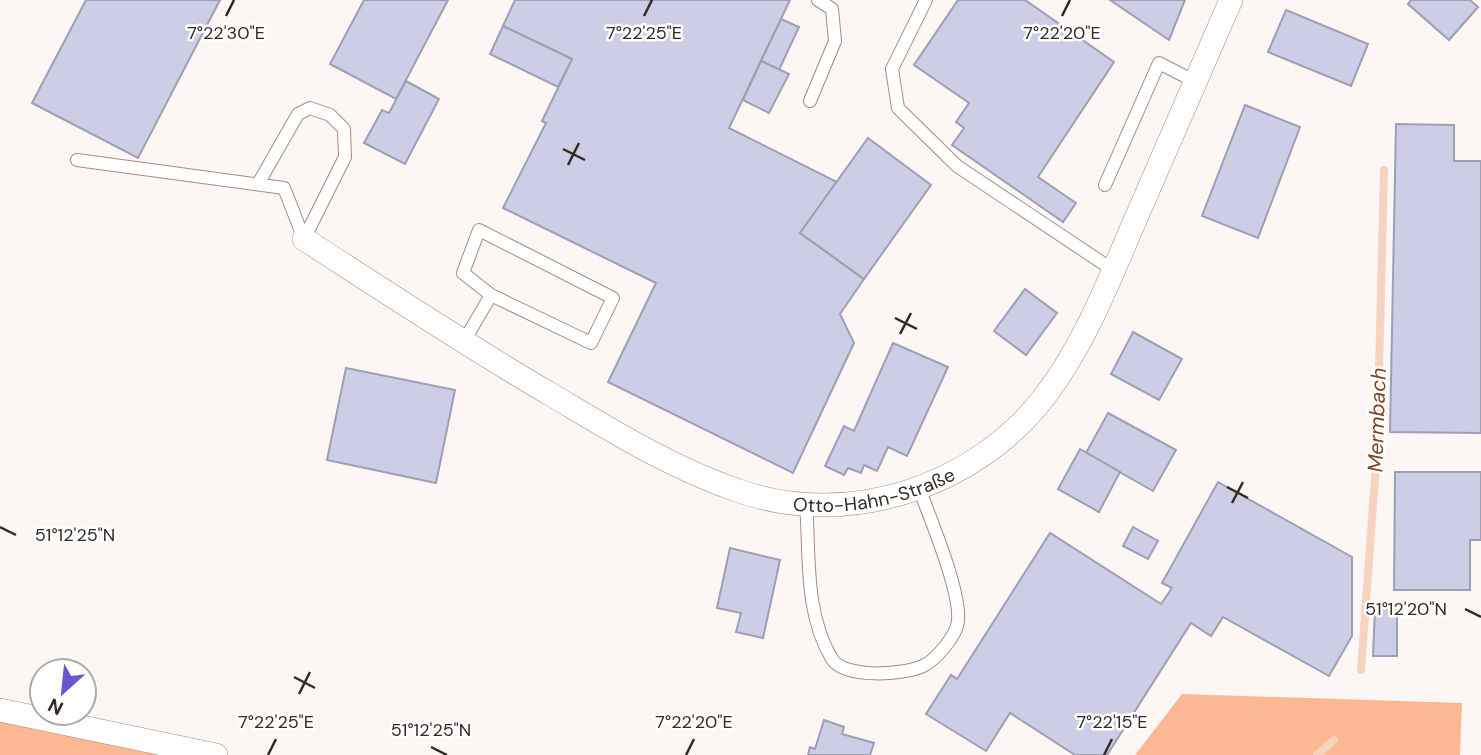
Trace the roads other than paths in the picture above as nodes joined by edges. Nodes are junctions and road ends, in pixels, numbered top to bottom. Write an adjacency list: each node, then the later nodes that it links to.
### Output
1 (818, 0): 5 (lane)
2 (926, 0): 10 (lane)
3 (1231, 0): 4 (street, Otto-Hahn-Straße)
4 (1196, 82): 8 (lane); 10 (street, Otto-Hahn-Straße)
5 (810, 101)
6 (77, 160): 7 (lane)
7 (258, 184): 9 (lane); 9 (lane)
8 (1105, 184)
9 (304, 239): 12 (street, Otto-Hahn-Straße)
10 (1113, 270): 13 (street, Otto-Hahn-Straße)
11 (491, 295): 11 (lane); 12 (lane)
12 (463, 343): 14 (street, Otto-Hahn-Straße)
13 (919, 488): 14 (street, Otto-Hahn-Straße); 14 (lane)
14 (806, 503)
15 (0, 710): 16 (street)
16 (216, 755)

